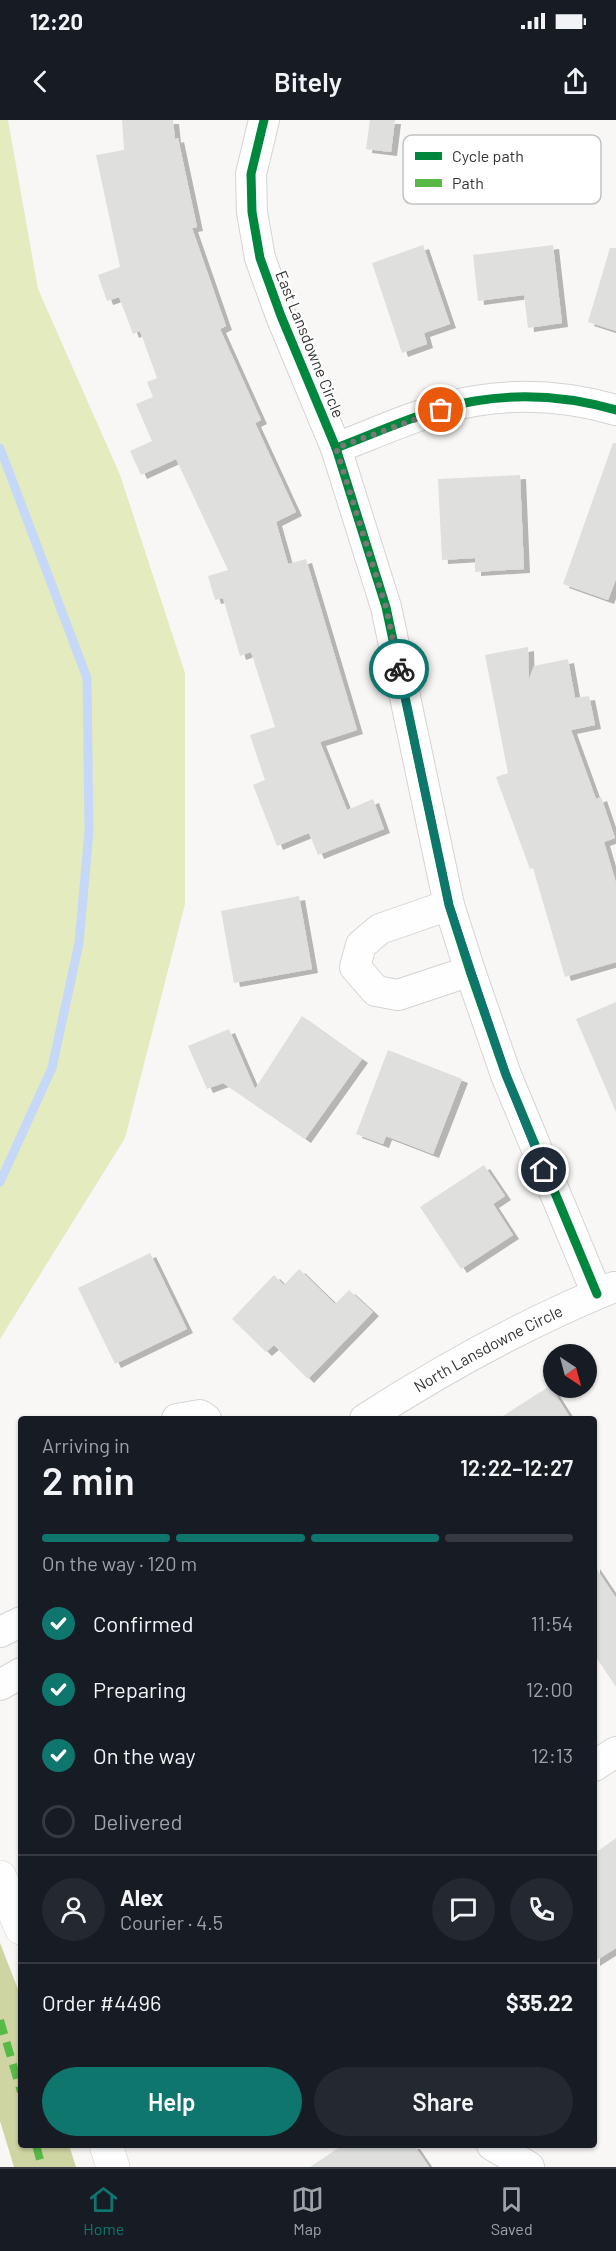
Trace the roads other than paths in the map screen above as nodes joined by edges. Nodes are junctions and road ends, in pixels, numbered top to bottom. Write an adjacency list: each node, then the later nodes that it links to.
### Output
1 (264, 120): 3 (street, East Lansdowne Circle)
2 (616, 410): 3 (street)
3 (336, 448): 4 (street, East Lansdowne Circle)
4 (449, 905): 5 (street, East Lansdowne Circle); 5 (street)
5 (470, 971): 6 (street, East Lansdowne Circle)
6 (606, 1290): 7 (street, North Lansdowne Circle)
7 (370, 1416)
8 (18, 1623): 9 (street)
9 (0, 1632)
10 (18, 1675): 11 (street)
11 (0, 1684)
12 (616, 1752): 13 (street)
13 (597, 1764)
14 (0, 1877): 15 (street)
15 (18, 1922)
16 (107, 2148): 17 (street)
17 (113, 2167)

